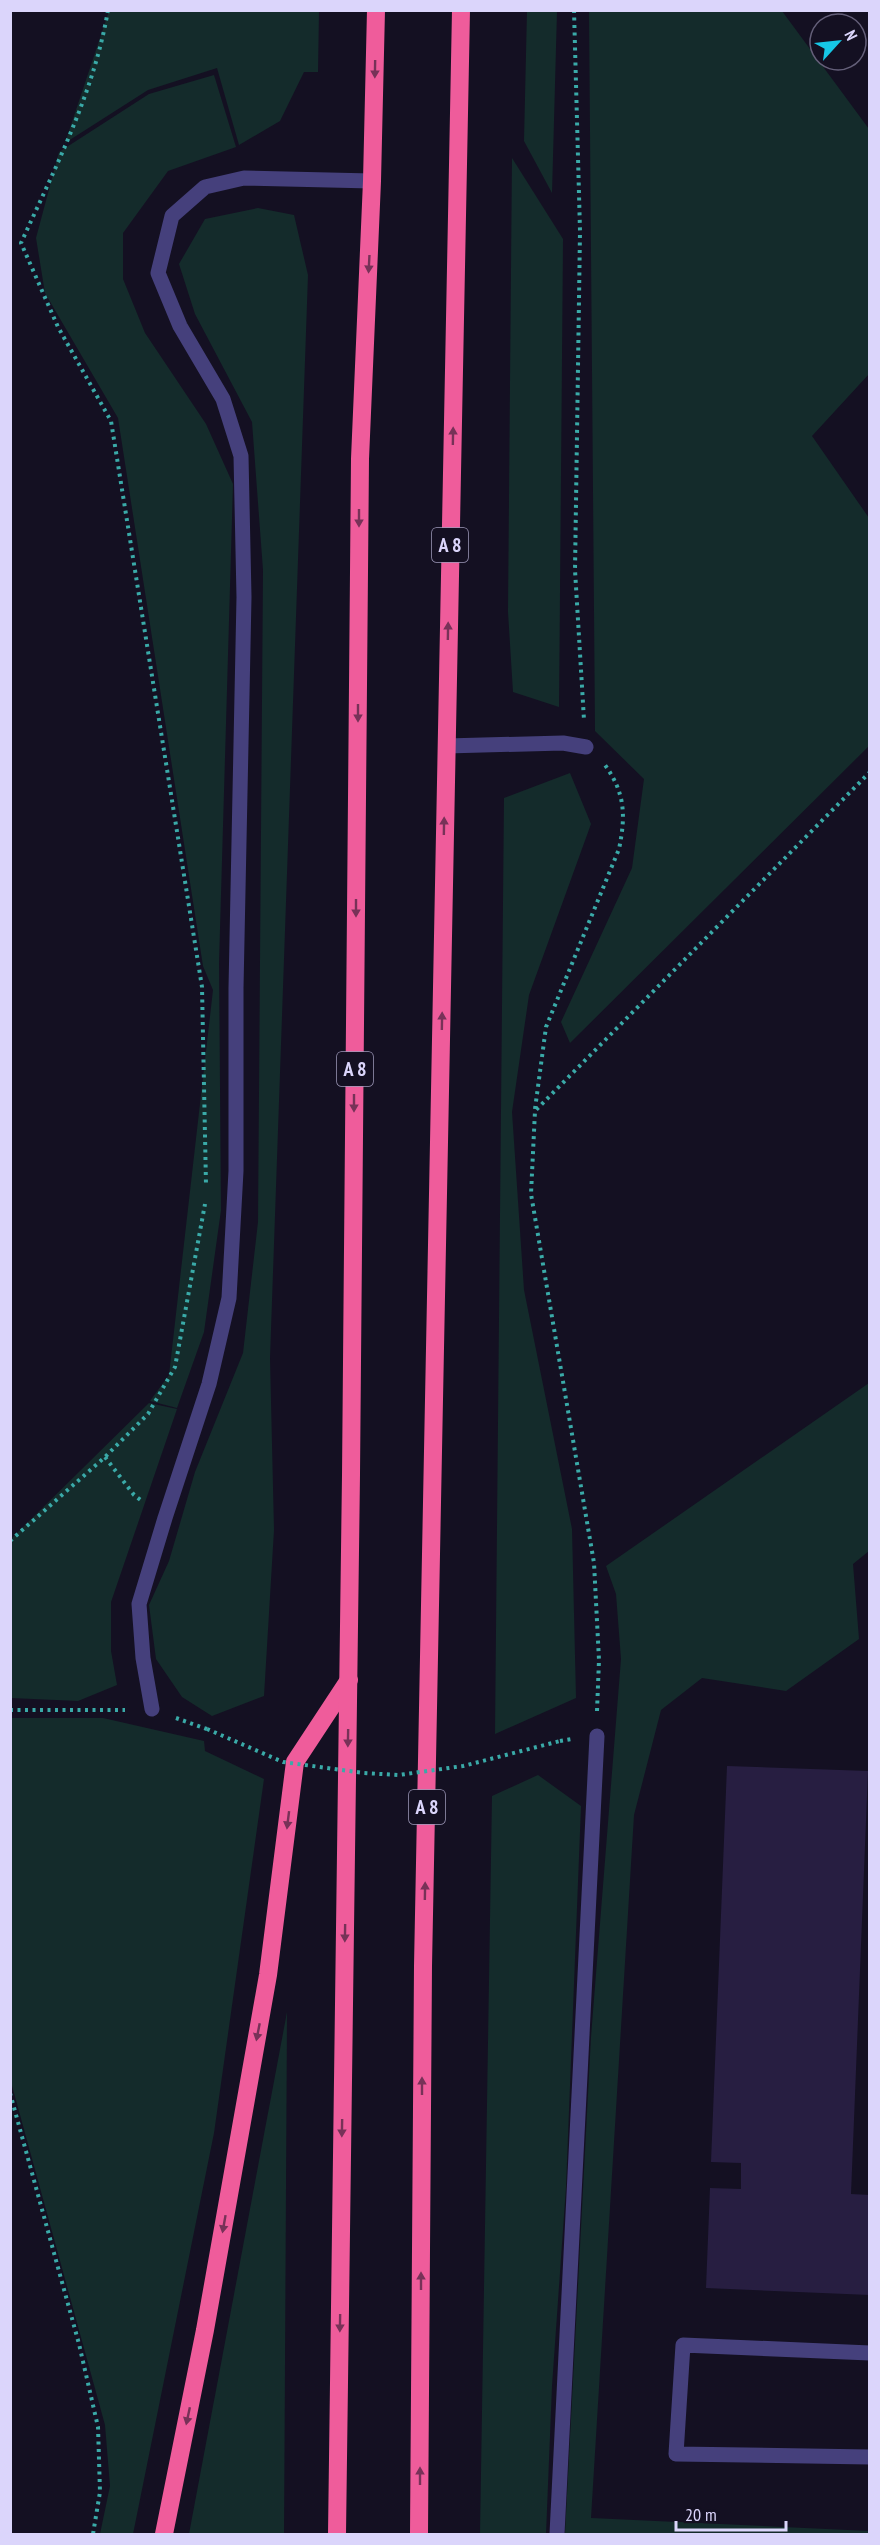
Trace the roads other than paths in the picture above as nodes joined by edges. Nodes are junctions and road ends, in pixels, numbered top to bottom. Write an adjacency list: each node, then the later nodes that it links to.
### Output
1 (376, 10): 3 (highway, A 8, one-way to 3)
2 (461, 10): 4 (highway, A 8, one-way to 2)
3 (372, 181): 6 (highway, A 8, one-way to 6); 7 (lane)
4 (446, 746): 5 (lane); 13 (highway, A 8, one-way to 4)
5 (586, 747)
6 (349, 1680): 11 (highway, one-way to 11); 12 (highway, A 8, one-way to 12)
7 (152, 1709)
8 (597, 1736): 14 (lane)
9 (870, 2352): 10 (lane)
10 (870, 2457)
11 (164, 2535)
12 (337, 2535)
13 (419, 2535)
14 (557, 2535)

